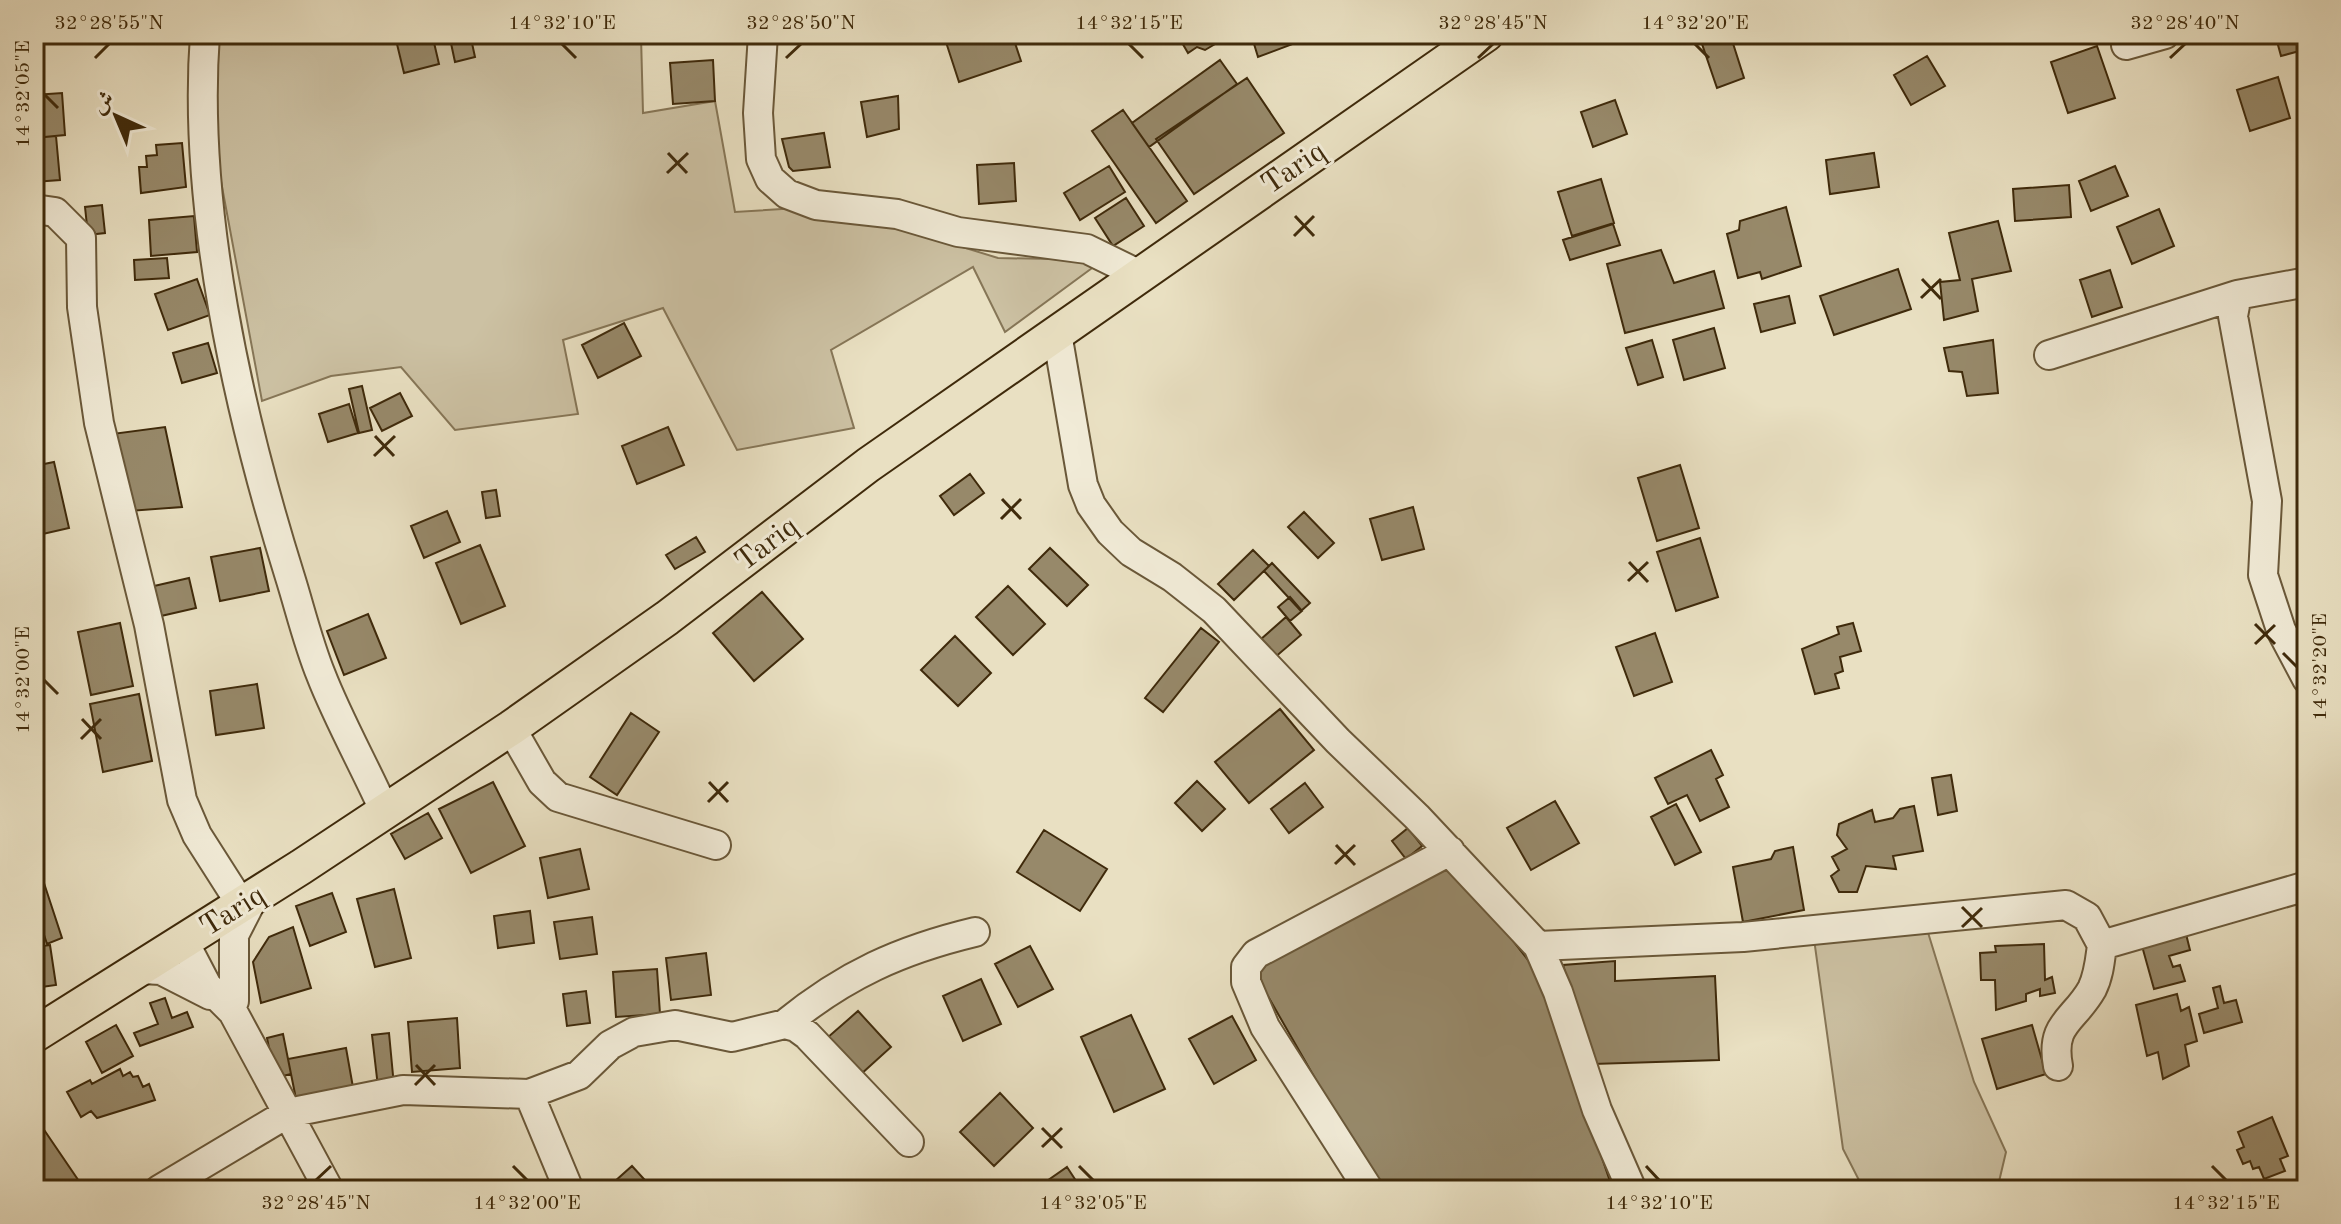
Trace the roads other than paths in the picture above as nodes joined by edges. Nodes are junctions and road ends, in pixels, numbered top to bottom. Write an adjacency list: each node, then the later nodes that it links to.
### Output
1 (205, 34): 14 (street)
2 (763, 34): 7 (street)
3 (1486, 34): 7 (main road, Tariq)
4 (2165, 34): 5 (street)
5 (2126, 45)
6 (34, 209): 18 (street)
7 (1138, 274): 10 (main road, Tariq)
8 (2307, 282): 9 (street)
9 (2237, 295): 11 (street); 12 (street)
10 (1057, 333): 13 (main road, Tariq); 16 (street)
11 (2049, 355)
12 (2307, 679)
13 (511, 728): 14 (main road, Tariq); 15 (street)
14 (385, 812): 18 (main road, Tariq)
15 (716, 845)
16 (1450, 851): 23 (street); 35 (street)
17 (2307, 886): 22 (street)
18 (247, 900): 19 (main road, Tariq); 25 (street)
19 (212, 922): 21 (main road, Tariq); 25 (street)
20 (975, 932): 26 (street)
21 (183, 940): 24 (main road, Tariq); 25 (street)
22 (2102, 945): 23 (street); 28 (street)
23 (1538, 946): 36 (street)
24 (141, 969): 25 (street); 27 (main road, Tariq)
25 (230, 1005): 30 (street)
26 (785, 1024): 29 (street); 31 (street)
27 (34, 1035)
28 (2058, 1066)
29 (529, 1094): 30 (street); 34 (street)
30 (288, 1113): 32 (street); 33 (street)
31 (909, 1142)
32 (159, 1190)
33 (329, 1190)
34 (569, 1190)
35 (1369, 1190)
36 (1632, 1190)

